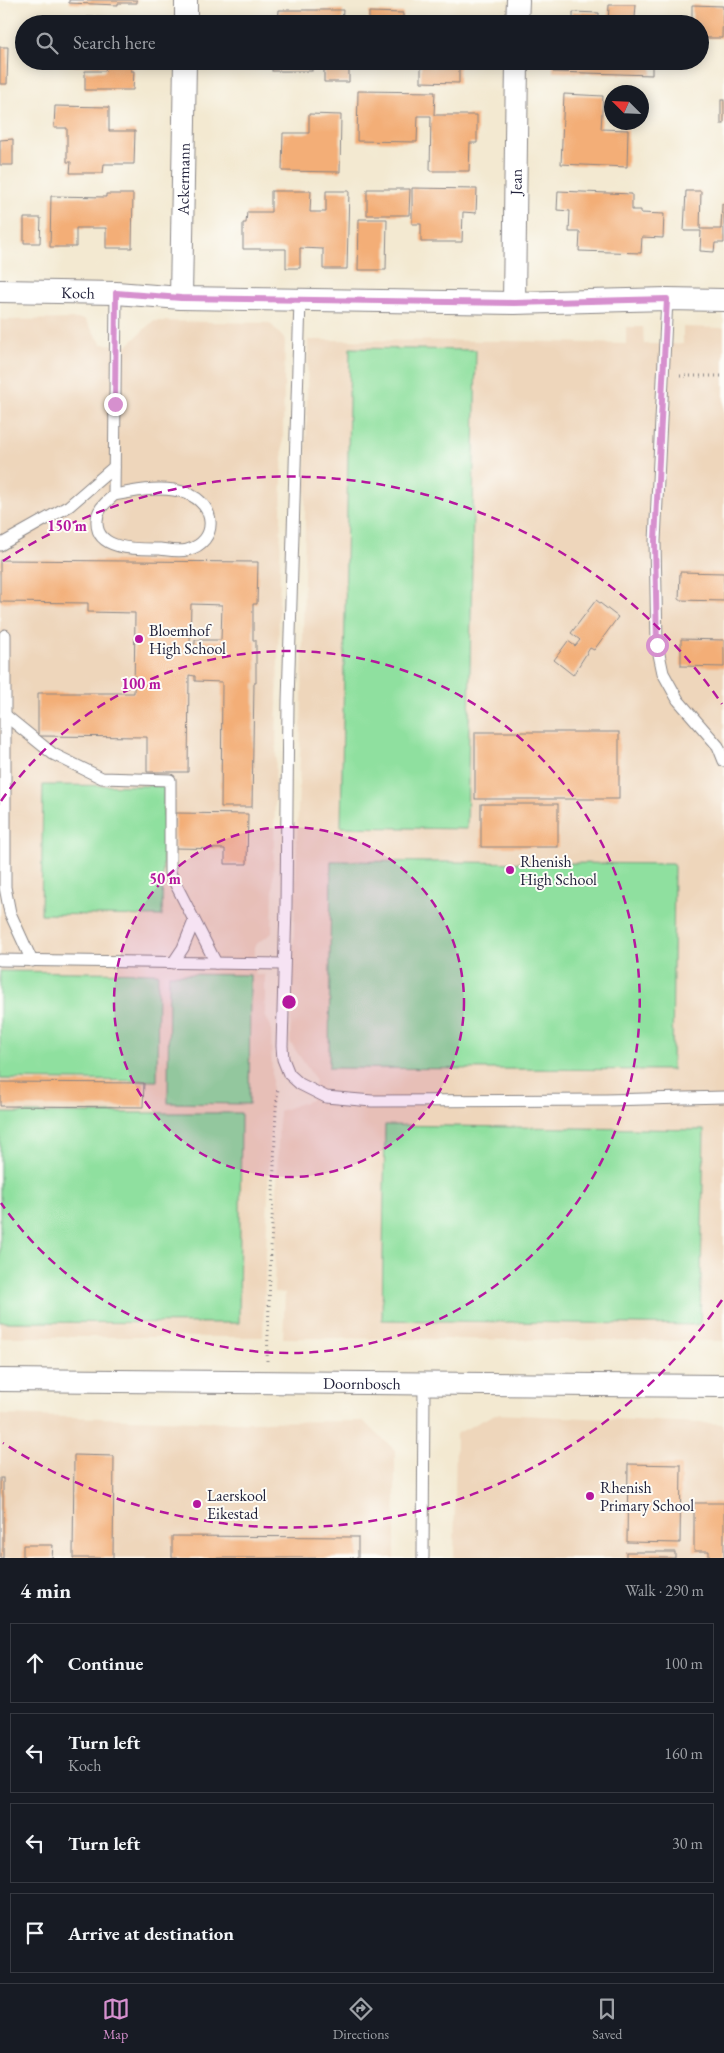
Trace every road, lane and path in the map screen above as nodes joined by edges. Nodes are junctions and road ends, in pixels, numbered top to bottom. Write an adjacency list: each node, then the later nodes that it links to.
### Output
1 (186, 0): 3 (street)
2 (518, 0): 4 (street)
3 (186, 15)
4 (518, 15)
5 (185, 70): 9 (street, Ackermann)
6 (517, 70): 13 (street, Jean)
7 (0, 291): 8 (street, Koch)
8 (116, 293): 9 (street, Koch); 16 (lane)
9 (181, 298): 11 (street, Koch)
10 (667, 299): 12 (street, Koch); 13 (street, Koch); 21 (lane)
11 (300, 300): 13 (street, Koch); 27 (lane)
12 (724, 300)
13 (514, 303)
14 (698, 376): 15 (path)
15 (724, 376)
16 (114, 467): 17 (lane); 18 (lane)
17 (114, 495): 17 (lane)
18 (0, 545)
19 (5, 634): 20 (lane)
20 (3, 707): 22 (lane); 24 (lane)
21 (724, 761)
22 (194, 921): 25 (lane); 26 (lane)
23 (0, 960): 24 (lane)
24 (32, 961): 25 (lane)
25 (174, 963): 26 (lane)
26 (216, 963): 27 (lane)
27 (283, 964): 28 (lane)
28 (289, 1074): 29 (lane); 30 (path)
29 (724, 1096)
30 (268, 1337)
31 (0, 1380): 32 (street, Doornbosch)
32 (424, 1383): 33 (street, Doornbosch); 34 (lane)
33 (724, 1386)
34 (423, 1558)

